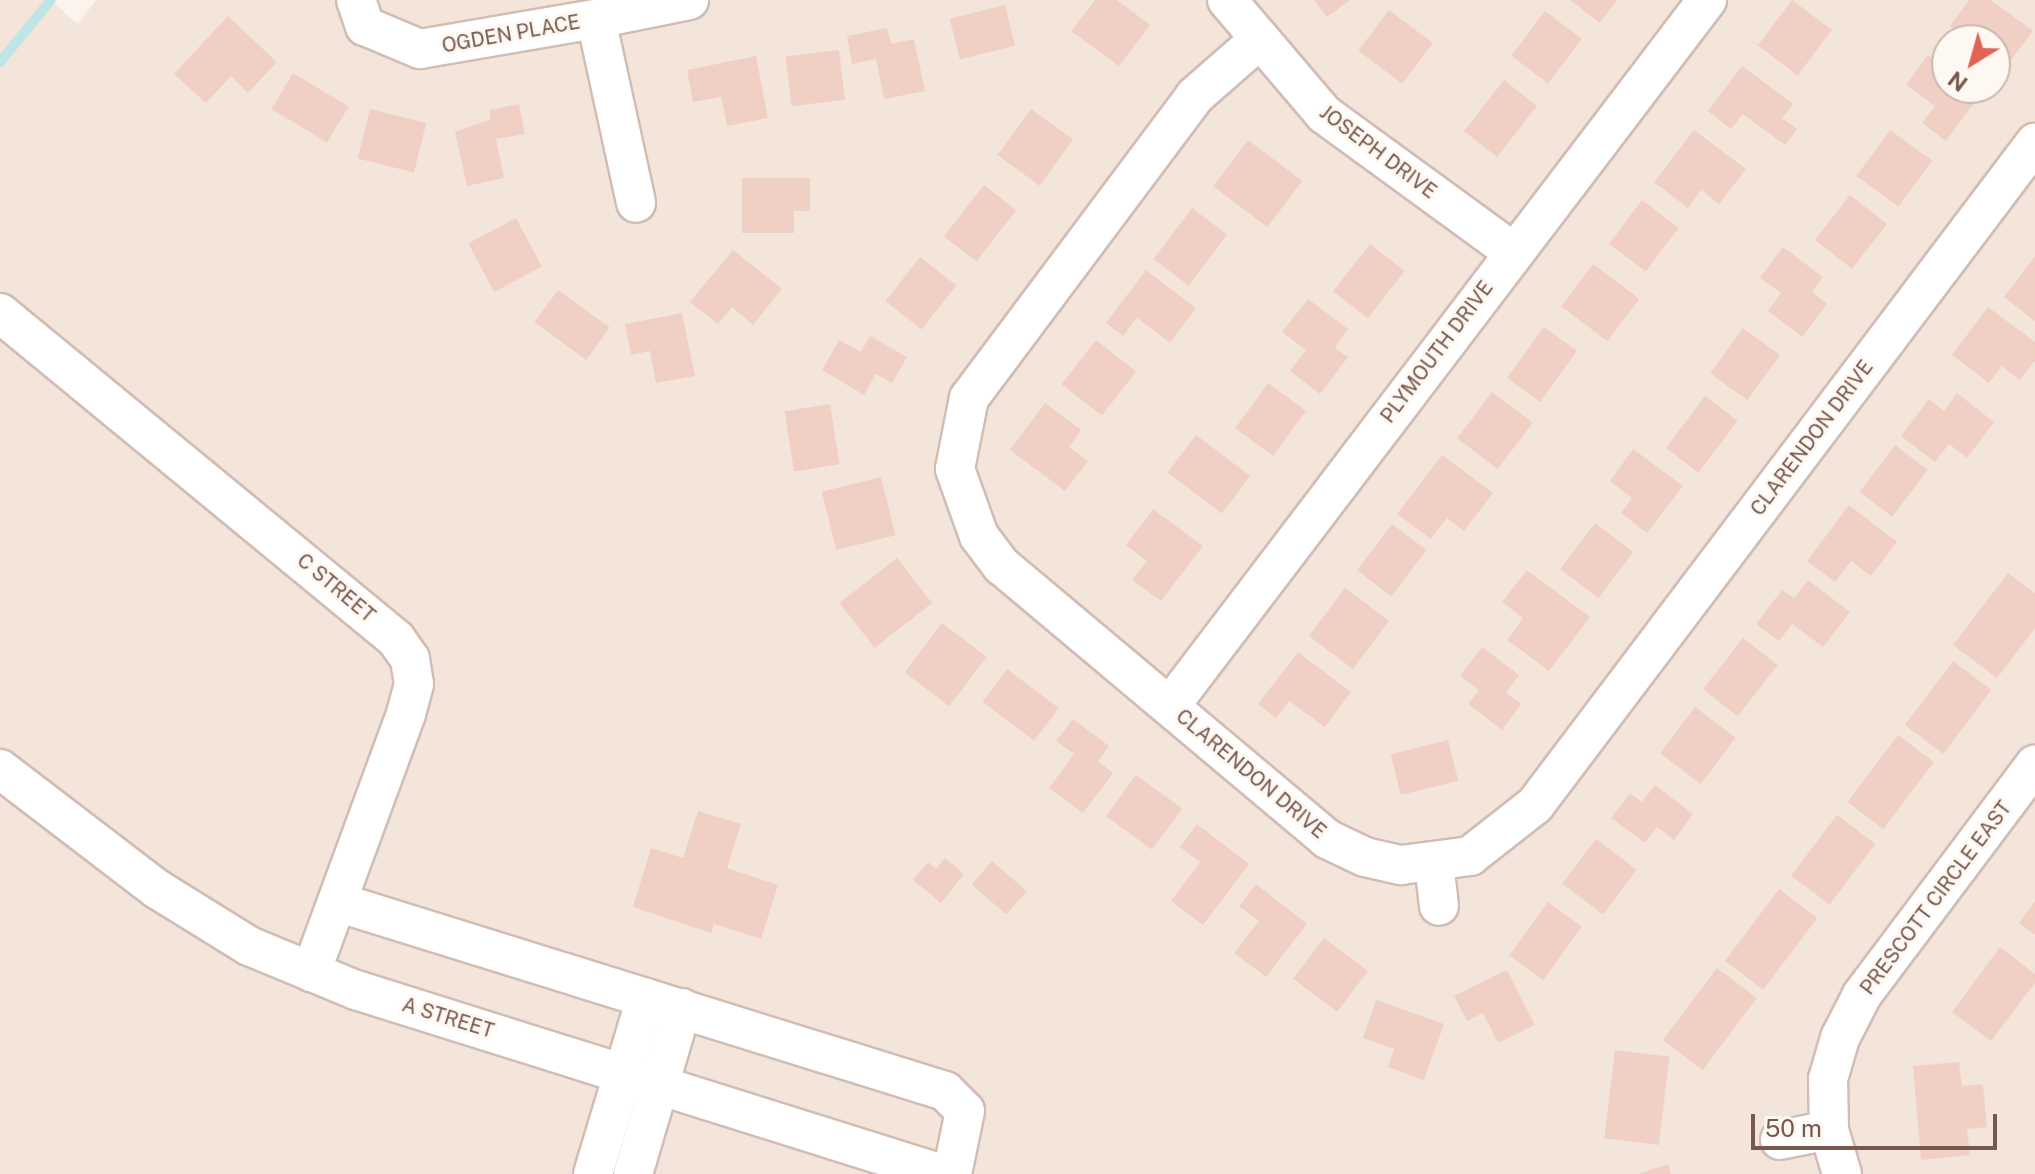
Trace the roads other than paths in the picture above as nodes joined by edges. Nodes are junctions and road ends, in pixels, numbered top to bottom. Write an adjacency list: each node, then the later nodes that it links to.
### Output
1 (356, 0): 5 (street, OGDEN PLACE)
2 (689, 0): 5 (street)
3 (1227, 0): 6 (street, JOSEPH DRIVE)
4 (1707, 0): 9 (street, PLYMOUTH DRIVE)
5 (596, 19): 8 (street, OGDEN PLACE)
6 (1260, 39): 9 (street, JOSEPH DRIVE); 11 (street, CLARENDON DRIVE)
7 (2035, 143): 14 (street, CLARENDON DRIVE)
8 (636, 203)
9 (1513, 252): 11 (street, PLYMOUTH DRIVE)
10 (0, 313): 15 (street, C STREET)
11 (1170, 706): 14 (street, CLARENDON DRIVE)
12 (2035, 765): 21 (street, PRESCOTT CIRCLE EAST)
13 (0, 769): 17 (street, A STREET)
14 (1434, 863): 16 (street)
15 (337, 902): 17 (street, C STREET); 18 (street)
16 (1439, 906)
17 (311, 972): 19 (street, A STREET)
18 (664, 1003): 19 (street); 20 (street); 26 (street)
19 (624, 1073): 20 (street, A STREET); 23 (street)
20 (661, 1085): 24 (street); 25 (street, A STREET)
21 (1829, 1130): 22 (street); 27 (street, PRESCOTT CIRCLE EAST)
22 (1780, 1140)
23 (593, 1174)
24 (633, 1174)
25 (942, 1174)
26 (952, 1174)
27 (1842, 1174)

